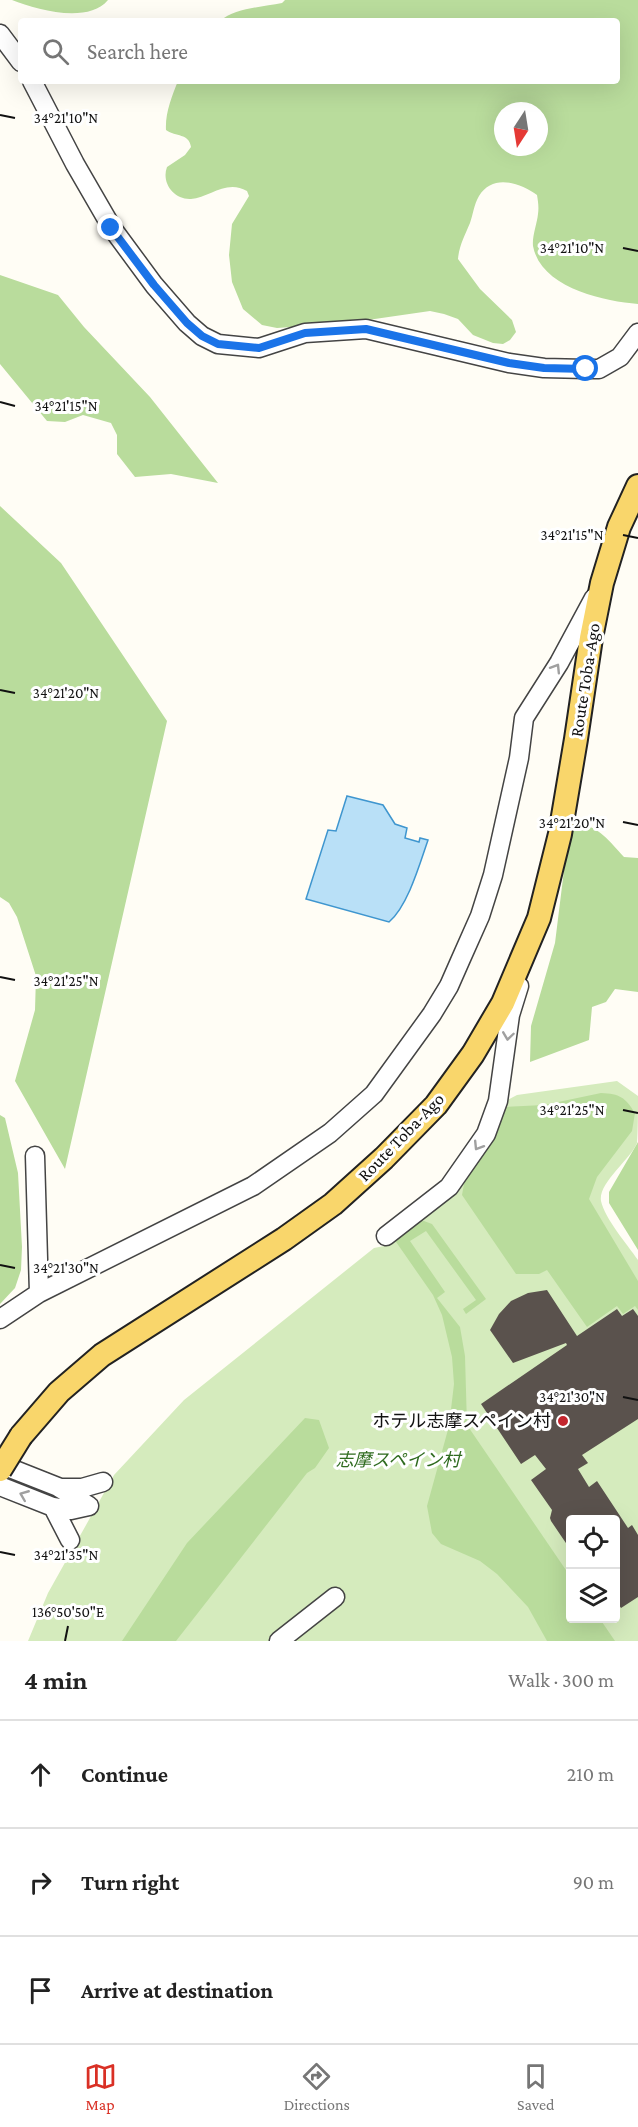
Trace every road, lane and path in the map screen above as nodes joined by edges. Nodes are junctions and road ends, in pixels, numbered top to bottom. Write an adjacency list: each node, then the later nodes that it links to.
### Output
1 (0, 34): 2 (street)
2 (18, 58)
3 (34, 84): 4 (street)
4 (638, 333)
5 (638, 486): 6 (main road, Route Toba-Ago)
6 (602, 583): 7 (main road, Route Toba-Ago); 10 (street, one-way to 6)
7 (539, 918): 9 (street, one-way to 9); 13 (main road, Route Toba-Ago, bridge)
8 (35, 1156): 10 (street)
9 (386, 1236)
10 (39, 1293): 11 (street)
11 (0, 1319)
12 (0, 1464): 16 (street)
13 (0, 1470)
14 (103, 1482): 16 (street)
15 (0, 1486): 17 (street, one-way to 15)
16 (58, 1487): 17 (street)
17 (54, 1507): 18 (street)
18 (70, 1540)
19 (335, 1597): 20 (street)
20 (279, 1641)

